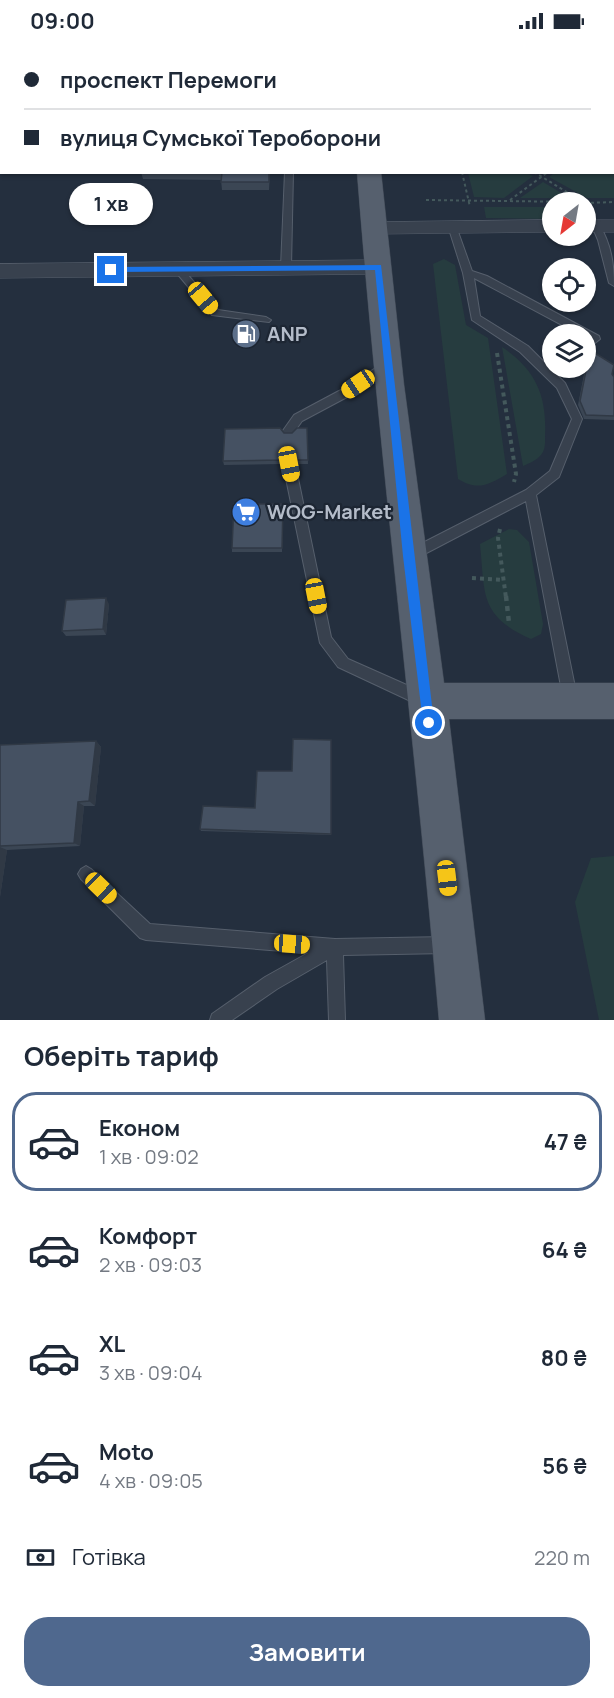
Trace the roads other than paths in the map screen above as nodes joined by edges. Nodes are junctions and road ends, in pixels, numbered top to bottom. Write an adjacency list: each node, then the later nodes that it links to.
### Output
1 (289, 174): 8 (lane)
2 (369, 174): 5 (main road)
3 (452, 226): 4 (street); 5 (street); 12 (lane)
4 (542, 226)
5 (374, 228): 9 (main road)
6 (599, 230): 7 (lane); 13 (lane)
7 (614, 243)
8 (286, 267): 9 (street); 10 (street)
9 (378, 267): 16 (main road)
10 (178, 269): 11 (street); 14 (lane)
11 (0, 271)
12 (468, 273): 15 (lane); 19 (lane)
13 (614, 283)
14 (266, 320)
15 (568, 324)
16 (388, 364): 17 (lane); 20 (main road)
17 (288, 432)
18 (289, 464): 22 (lane)
19 (530, 493): 20 (lane); 23 (lane)
20 (408, 556): 22 (main road)
21 (614, 700): 23 (main road)
22 (426, 701): 23 (main road); 25 (main road)
23 (571, 701)
24 (86, 874): 26 (lane)
25 (455, 944): 26 (lane); 29 (main road)
26 (335, 947): 27 (lane); 28 (lane)
27 (218, 1020)
28 (337, 1020)
29 (462, 1020)

